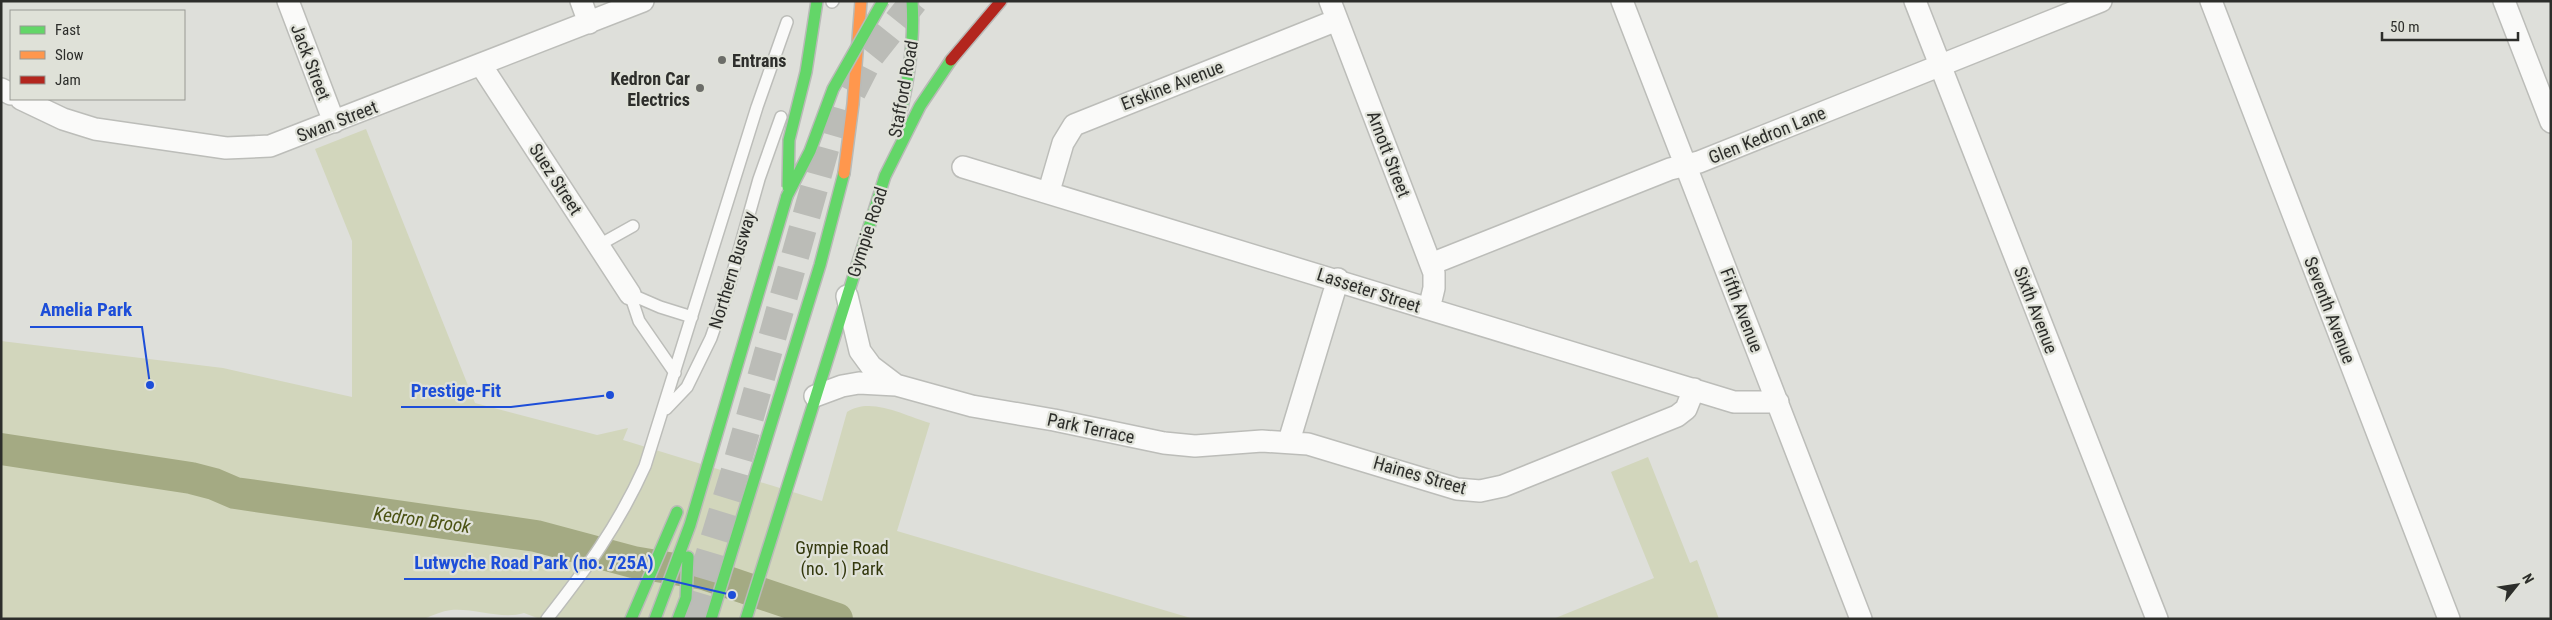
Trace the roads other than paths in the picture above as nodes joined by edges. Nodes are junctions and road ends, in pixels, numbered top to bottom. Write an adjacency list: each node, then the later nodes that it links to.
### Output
1 (288, 1): 21 (street, Jack Street)
2 (581, 1): 15 (street)
3 (643, 1): 15 (street, Swan Street)
4 (817, 1): 27 (highway, bridge)
5 (861, 1): 32 (highway, Gympie Road)
6 (883, 1): 27 (highway, bridge)
7 (912, 1): 25 (highway, Stafford Road)
8 (1001, 1): 25 (highway, Gympie Road)
9 (1622, 1): 23 (street, Fifth Avenue)
10 (1915, 1): 18 (street, Sixth Avenue)
11 (2101, 1): 18 (street, Glen Kedron Lane)
12 (2211, 1): 55 (street, Seventh Avenue)
13 (2504, 1): 22 (street)
14 (1333, 11): 26 (street, Erskine Avenue); 31 (street, Arnott Street)
15 (589, 22): 17 (street, Swan Street)
16 (788, 22): 37 (lane, Northern Busway)
17 (481, 64): 21 (street, Swan Street); 30 (street, Suez Street)
18 (1940, 65): 23 (street, Glen Kedron Lane); 54 (street, Sixth Avenue)
19 (24, 100): 21 (street, Swan Street)
20 (781, 117): 43 (lane, Northern Busway)
21 (334, 122)
22 (2551, 122)
23 (1686, 164): 31 (street, Glen Kedron Lane); 42 (street, Fifth Avenue)
24 (963, 167): 26 (street, Lasseter Street)
25 (885, 176): 35 (highway, Gympie Road)
26 (1049, 191): 33 (street, Lasseter Street)
27 (787, 196): 45 (highway)
28 (823, 205): 32 (highway)
29 (632, 226): 30 (lane)
30 (599, 246): 34 (street, Suez Street)
31 (1431, 264): 36 (street, Arnott Street)
32 (820, 265): 51 (highway, Gympie Road)
33 (1338, 279): 36 (street, Lasseter Street); 44 (street)
34 (630, 294): 37 (lane, Northern Busway); 38 (lane)
35 (847, 296): 39 (street, Park Terrace); 41 (highway, Gympie Road)
36 (1429, 308): 40 (street, Lasseter Street)
37 (692, 316): 38 (lane, Northern Busway)
38 (675, 373): 43 (lane, Northern Busway)
39 (896, 384): 41 (street, Park Terrace); 44 (street, Park Terrace)
40 (1694, 389): 42 (street, Lasseter Street); 44 (street, Haines Street)
41 (815, 396): 52 (highway, Gympie Road)
42 (1778, 402): 53 (street, Fifth Avenue)
43 (663, 412): 47 (lane, Northern Busway)
44 (1289, 441)
45 (714, 443): 46 (highway); 48 (highway)
46 (690, 525): 49 (highway); 50 (highway)
47 (547, 619)
48 (631, 619)
49 (655, 619)
50 (678, 619)
51 (711, 619)
52 (746, 619)
53 (1861, 619)
54 (2157, 619)
55 (2449, 619)

